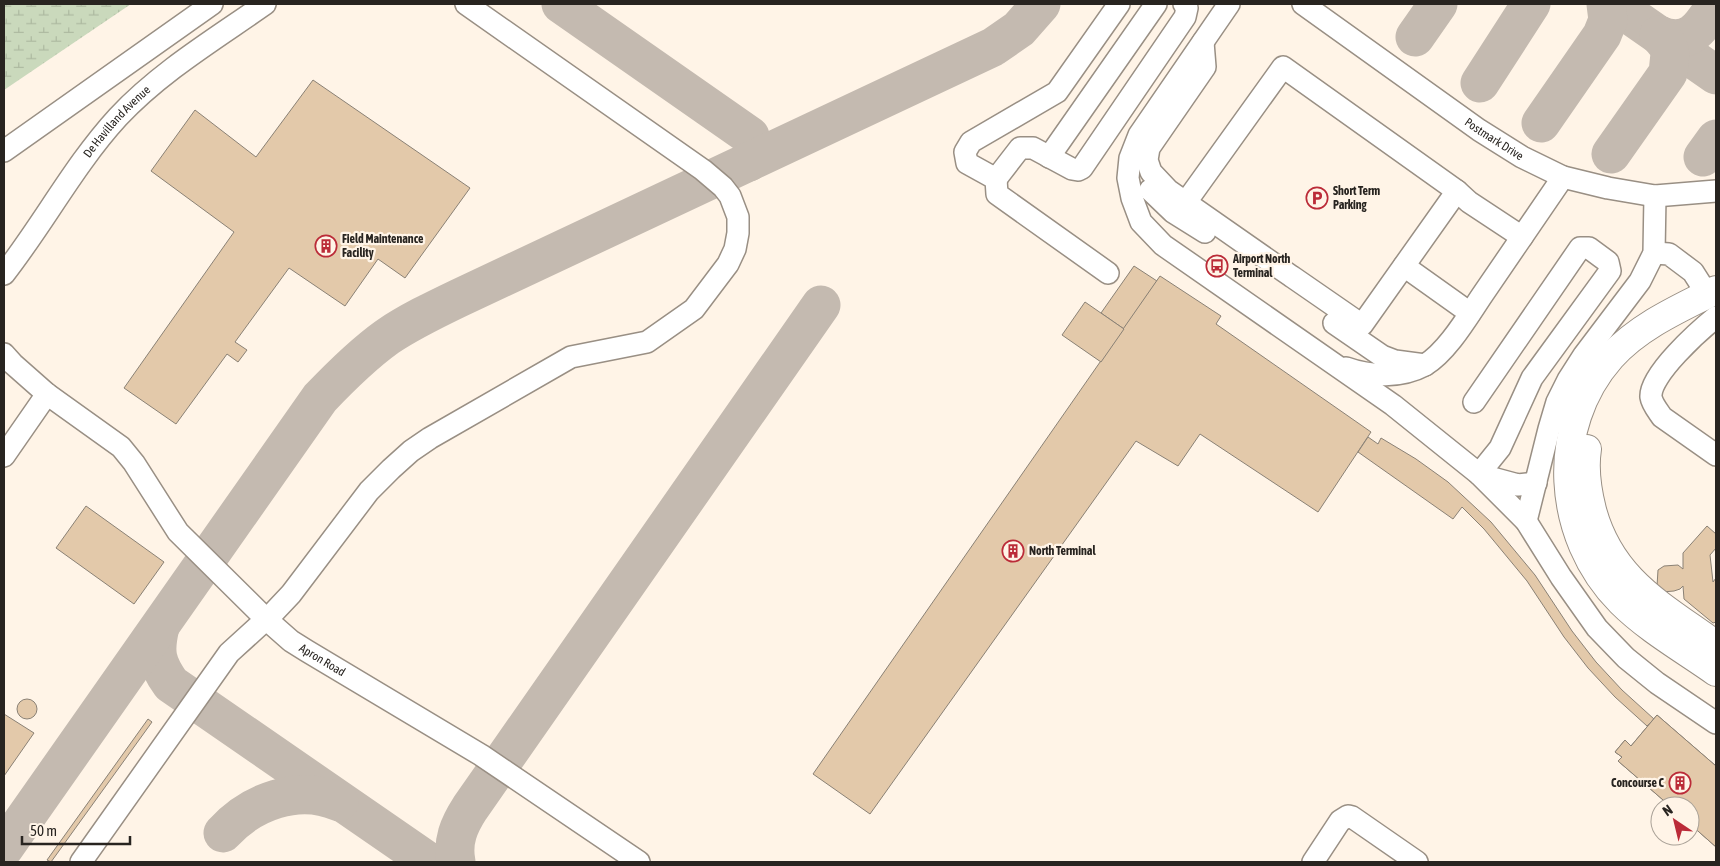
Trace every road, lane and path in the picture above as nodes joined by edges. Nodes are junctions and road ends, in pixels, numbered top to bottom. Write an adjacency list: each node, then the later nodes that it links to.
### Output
1 (212, 4): 10 (street)
2 (265, 4): 23 (street, De Havilland Avenue)
3 (466, 4): 36 (street)
4 (1119, 4): 14 (street)
5 (1156, 4): 11 (street)
6 (1184, 4): 11 (street)
7 (1229, 4): 9 (street)
8 (1303, 4): 13 (street, Postmark Drive)
9 (1203, 42): 12 (street); 18 (street)
10 (4, 151)
11 (1049, 157): 14 (street)
12 (1130, 158): 27 (street); 28 (street)
13 (1563, 177): 17 (street, Postmark Drive); 19 (street)
14 (996, 179): 22 (street)
15 (1457, 191): 18 (street); 19 (street); 21 (street)
16 (1716, 191): 17 (street, Postmark Drive)
17 (1655, 196): 20 (street)
18 (1186, 202): 21 (street)
19 (1522, 237): 25 (street)
20 (1654, 252): 24 (street); 34 (street)
21 (1404, 266): 25 (street)
22 (1108, 273)
23 (4, 274)
24 (1714, 302): 31 (street); 37 (main road); 38 (main road)
25 (1470, 313): 28 (street)
26 (4, 354): 29 (street, Apron Road)
27 (1330, 362): 28 (street); 33 (street)
28 (1424, 365)
29 (47, 394): 32 (street); 36 (street, Apron Road)
30 (1474, 402): 33 (street)
31 (1716, 455)
32 (4, 456)
33 (1479, 474): 34 (street); 35 (street)
34 (1536, 483): 35 (street)
35 (1526, 521): 39 (street)
36 (266, 620): 40 (street); 41 (street, Apron Road)
37 (1716, 644)
38 (1716, 672)
39 (1716, 723)
40 (81, 862)
41 (639, 862)
42 (1312, 862): 43 (street)
43 (1417, 862)

